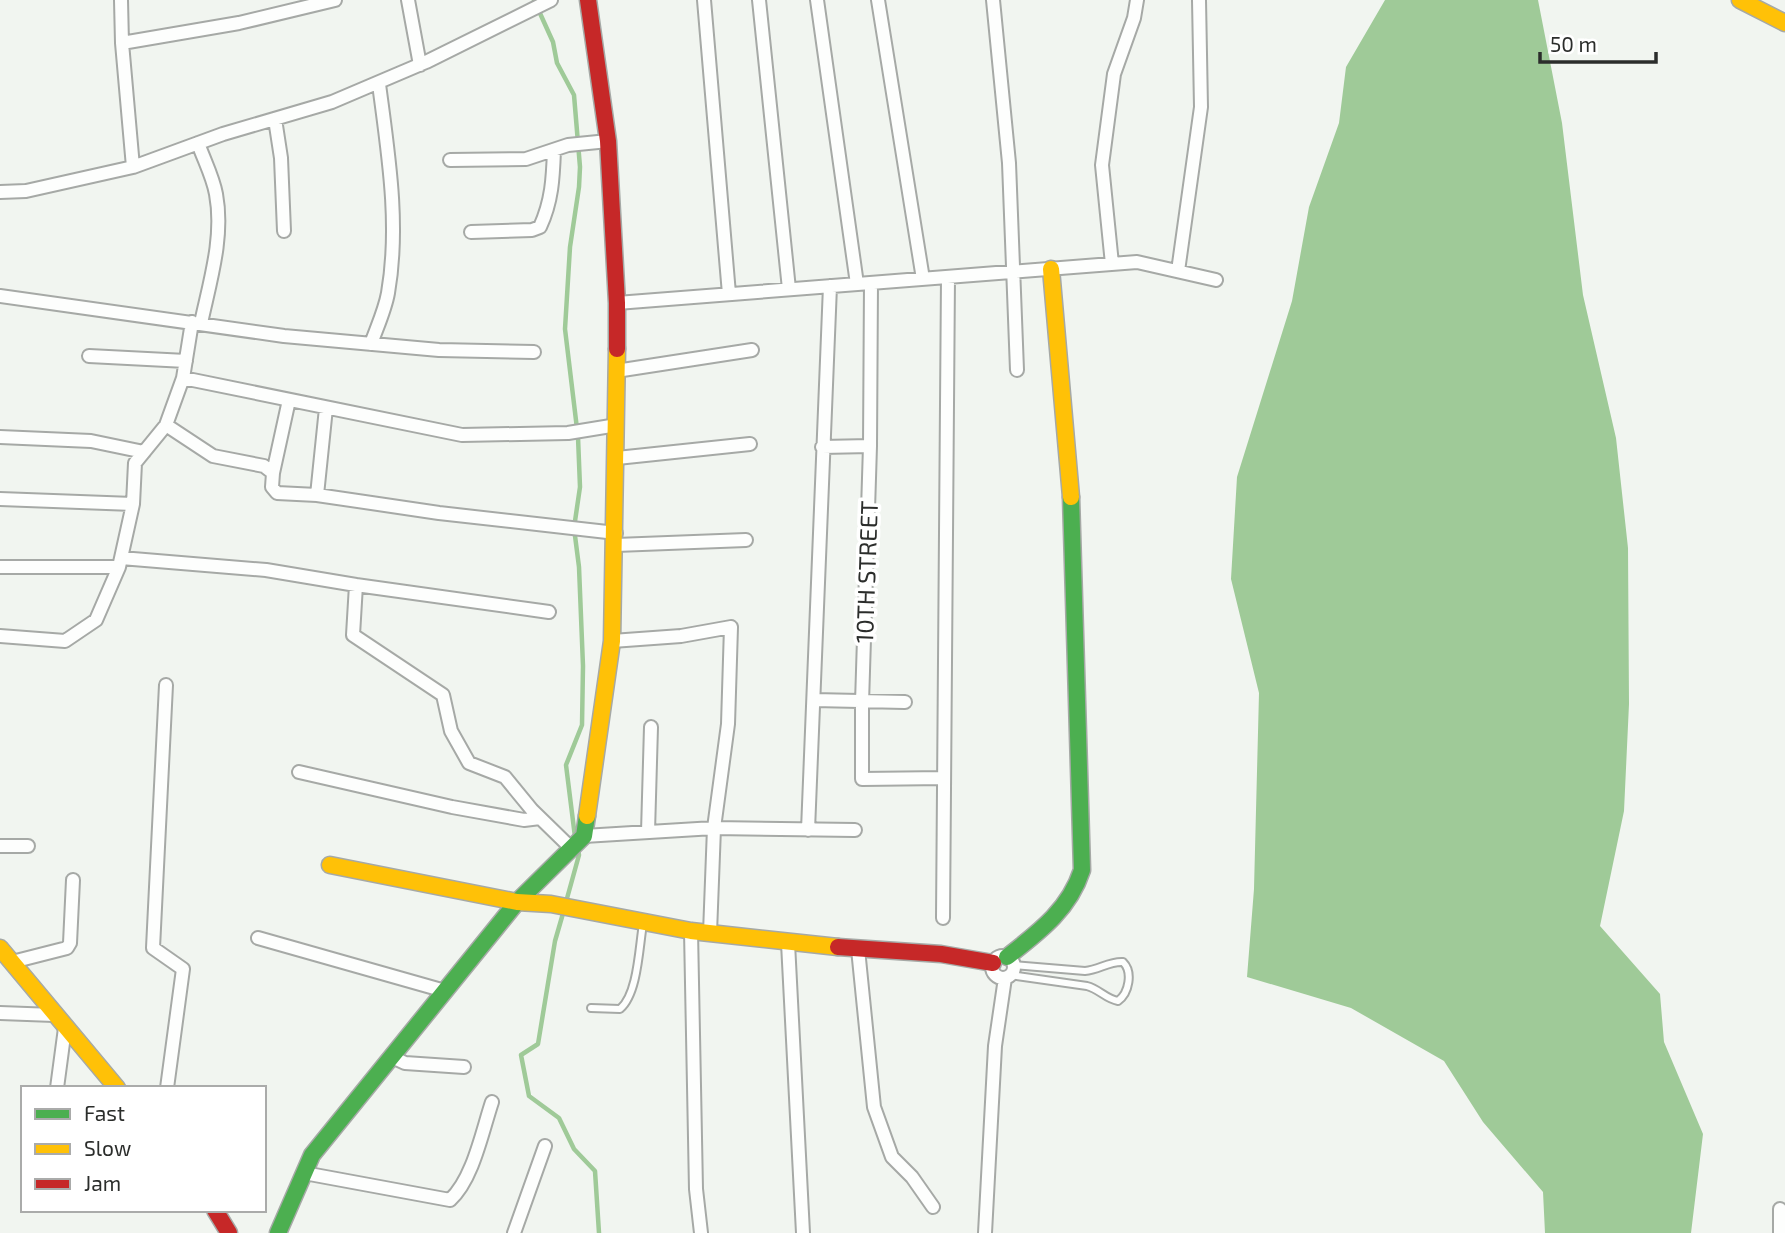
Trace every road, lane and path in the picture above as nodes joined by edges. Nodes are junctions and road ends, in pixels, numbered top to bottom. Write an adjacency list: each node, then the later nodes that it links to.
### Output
1 (121, 0): 15 (street)
2 (335, 0): 15 (street)
3 (408, 0): 16 (street)
4 (588, 0): 19 (street)
5 (705, 0): 38 (street)
6 (759, 0): 37 (street)
7 (817, 0): 35 (street)
8 (878, 0): 32 (street)
9 (993, 0): 30 (street)
10 (1137, 0): 27 (street)
11 (1199, 0): 29 (street)
12 (1740, 0): 14 (street)
13 (549, 1): 16 (street)
14 (1785, 23)
15 (122, 43): 23 (street)
16 (420, 65): 17 (street)
17 (379, 84): 18 (street); 42 (street)
18 (275, 119): 20 (street); 25 (street)
19 (608, 141): 21 (street); 40 (street)
20 (198, 143): 23 (street); 41 (street)
21 (554, 150): 22 (street); 26 (street)
22 (450, 160)
23 (134, 167): 24 (street)
24 (0, 192)
25 (284, 231)
26 (471, 232)
27 (1112, 264): 28 (street); 29 (street)
28 (1051, 269): 30 (street); 99 (street)
29 (1178, 271): 33 (street)
30 (1013, 272): 31 (street); 47 (street)
31 (948, 277): 32 (street); 78 (street)
32 (923, 279): 34 (street)
33 (1216, 279)
34 (871, 283): 35 (street); 56 (street, 10TH STREET)
35 (857, 284): 36 (street)
36 (830, 286): 37 (street); 57 (street)
37 (789, 289): 38 (street)
38 (729, 294): 40 (street)
39 (0, 296): 41 (street)
40 (617, 303): 48 (street)
41 (197, 322): 42 (street); 46 (street)
42 (371, 344): 44 (street)
43 (752, 350): 48 (street)
44 (534, 352)
45 (89, 356): 46 (street)
46 (186, 361): 49 (street)
47 (1017, 370)
48 (616, 371): 53 (street)
49 (183, 378): 50 (street); 52 (street)
50 (289, 400): 51 (street); 60 (street)
51 (326, 408): 53 (street); 61 (street)
52 (166, 425): 58 (street); 60 (street)
53 (617, 425): 59 (street)
54 (0, 437): 58 (street)
55 (750, 444): 59 (street)
56 (870, 446): 57 (street); 75 (street, 10TH STREET)
57 (822, 447): 73 (street)
58 (144, 452): 63 (street)
59 (617, 458): 64 (street)
60 (273, 473): 61 (street)
61 (317, 495): 64 (street)
62 (0, 499): 63 (street)
63 (133, 504): 66 (street)
64 (616, 539): 65 (street); 71 (street)
65 (746, 540)
66 (120, 563): 67 (street); 68 (street); 70 (street)
67 (0, 567)
68 (356, 584): 69 (street); 79 (street)
69 (549, 612)
70 (0, 636)
71 (612, 641): 80 (street); 84 (street)
72 (166, 685): 108 (street)
73 (814, 700): 75 (street); 81 (street)
74 (905, 702): 75 (street)
75 (862, 703): 78 (street, 10TH STREET)
76 (651, 727): 83 (street)
77 (299, 772): 79 (street)
78 (944, 778): 90 (street)
79 (540, 818): 84 (street)
80 (714, 828): 81 (street); 83 (street); 93 (street)
81 (808, 830): 82 (street)
82 (855, 830)
83 (648, 832): 84 (street)
84 (578, 842): 89 (street)
85 (0, 845): 86 (street)
86 (28, 846)
87 (330, 865): 89 (street)
88 (73, 880): 98 (street)
89 (517, 902): 91 (street); 100 (street)
90 (943, 918)
91 (643, 922): 92 (street); 101 (lane)
92 (691, 931): 93 (street); 118 (street)
93 (710, 933): 95 (street)
94 (258, 938): 100 (street)
95 (788, 943): 97 (street); 119 (street)
96 (0, 948): 98 (street)
97 (858, 949): 99 (street); 112 (street)
98 (12, 962): 103 (street)
99 (1006, 968): 99 (lane); 120 (street)
100 (445, 990): 104 (street)
101 (591, 1008)
102 (0, 1013): 103 (street)
103 (59, 1022): 106 (street); 107 (street)
104 (392, 1057): 105 (street); 111 (street)
105 (464, 1068)
106 (57, 1086)
107 (115, 1086)
108 (167, 1086)
109 (492, 1102): 111 (street)
110 (545, 1146): 117 (street)
111 (304, 1173): 116 (street)
112 (933, 1207)
113 (1780, 1209): 121 (street)
114 (216, 1212): 115 (street)
115 (229, 1233)
116 (278, 1233)
117 (514, 1233)
118 (701, 1233)
119 (803, 1233)
120 (985, 1233)
121 (1780, 1233)

